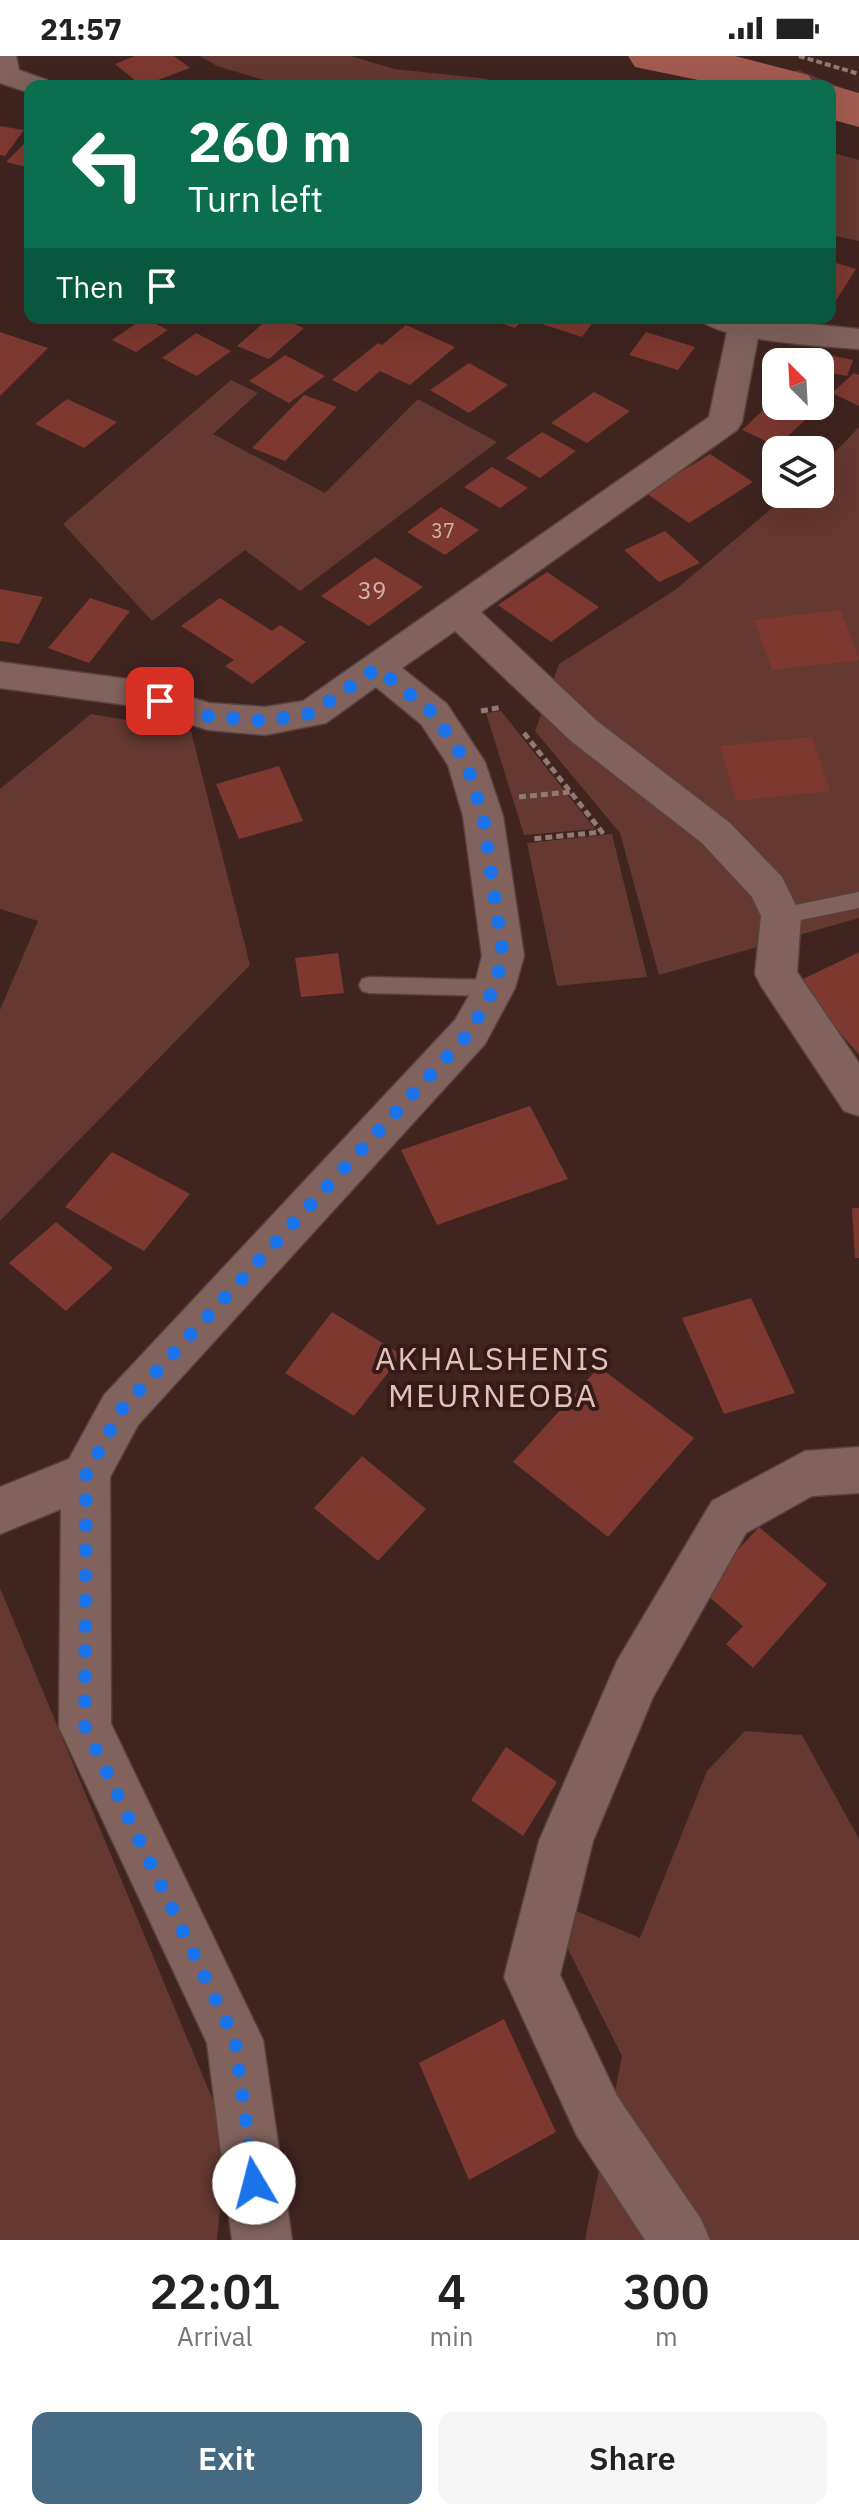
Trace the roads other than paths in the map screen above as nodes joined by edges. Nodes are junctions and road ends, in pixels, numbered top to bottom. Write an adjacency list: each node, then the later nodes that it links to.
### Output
1 (3, 69): 2 (street)
2 (25, 80)
3 (729, 324): 6 (street)
4 (737, 324): 5 (street)
5 (859, 339)
6 (459, 613): 7 (street); 10 (street)
7 (377, 668): 8 (street); 12 (street)
8 (0, 675)
9 (859, 900): 10 (lane)
10 (781, 916): 13 (street)
11 (369, 985): 12 (lane)
12 (494, 988): 15 (street)
13 (859, 1098)
14 (859, 1470): 18 (street)
15 (86, 1475): 16 (street); 17 (street)
16 (0, 1511)
17 (262, 2240)
18 (680, 2240)

